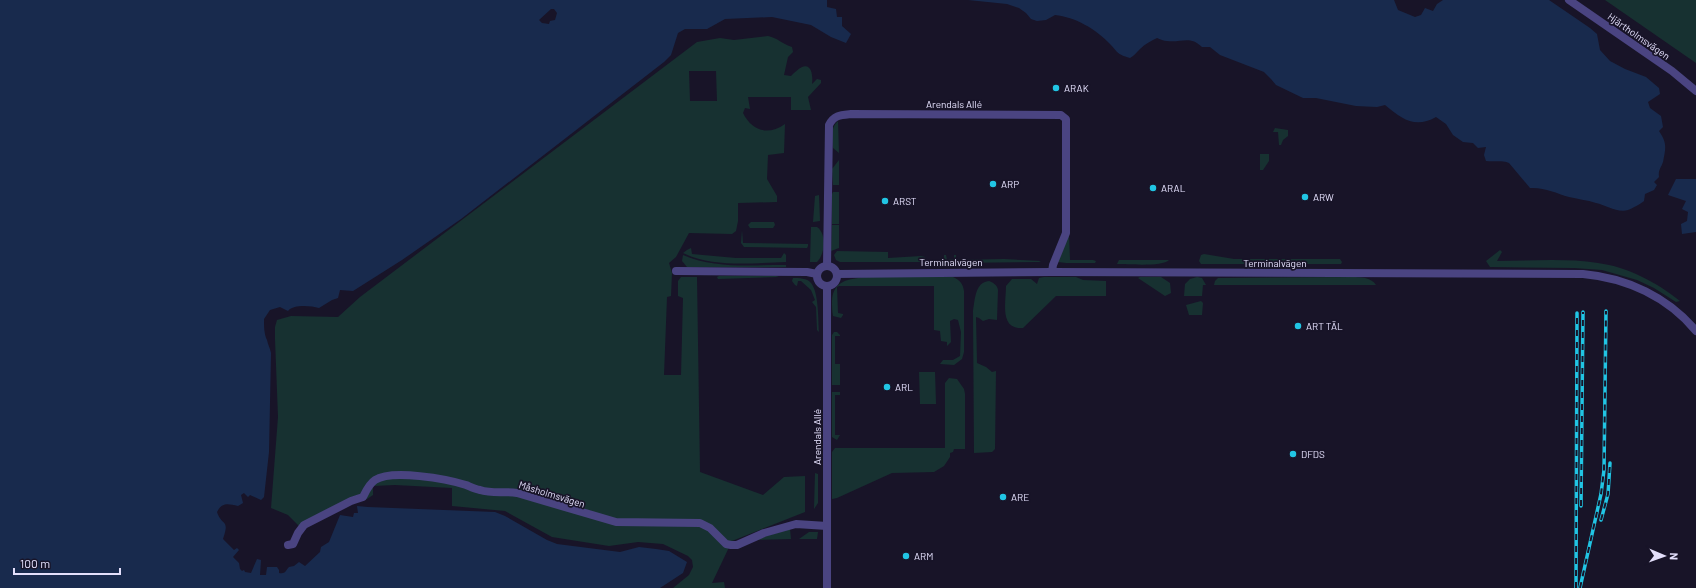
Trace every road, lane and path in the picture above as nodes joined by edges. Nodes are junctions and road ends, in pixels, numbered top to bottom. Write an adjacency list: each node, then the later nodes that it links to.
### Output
1 (1569, 0): 2 (street, Hjärtholmsvägen)
2 (1696, 91)
3 (827, 266): 5 (street, Arendals Allé); 6 (street); 7 (street)
4 (676, 271): 6 (street)
5 (1052, 272): 7 (street, Terminalvägen); 9 (street, Terminalvägen)
6 (817, 274): 8 (street)
7 (837, 274): 8 (street)
8 (827, 286): 10 (street, Arendals Allé)
9 (1696, 331)
10 (827, 526): 11 (street, Måsholmsvägen); 12 (street, Arendals Allé)
11 (288, 545)
12 (827, 588)

